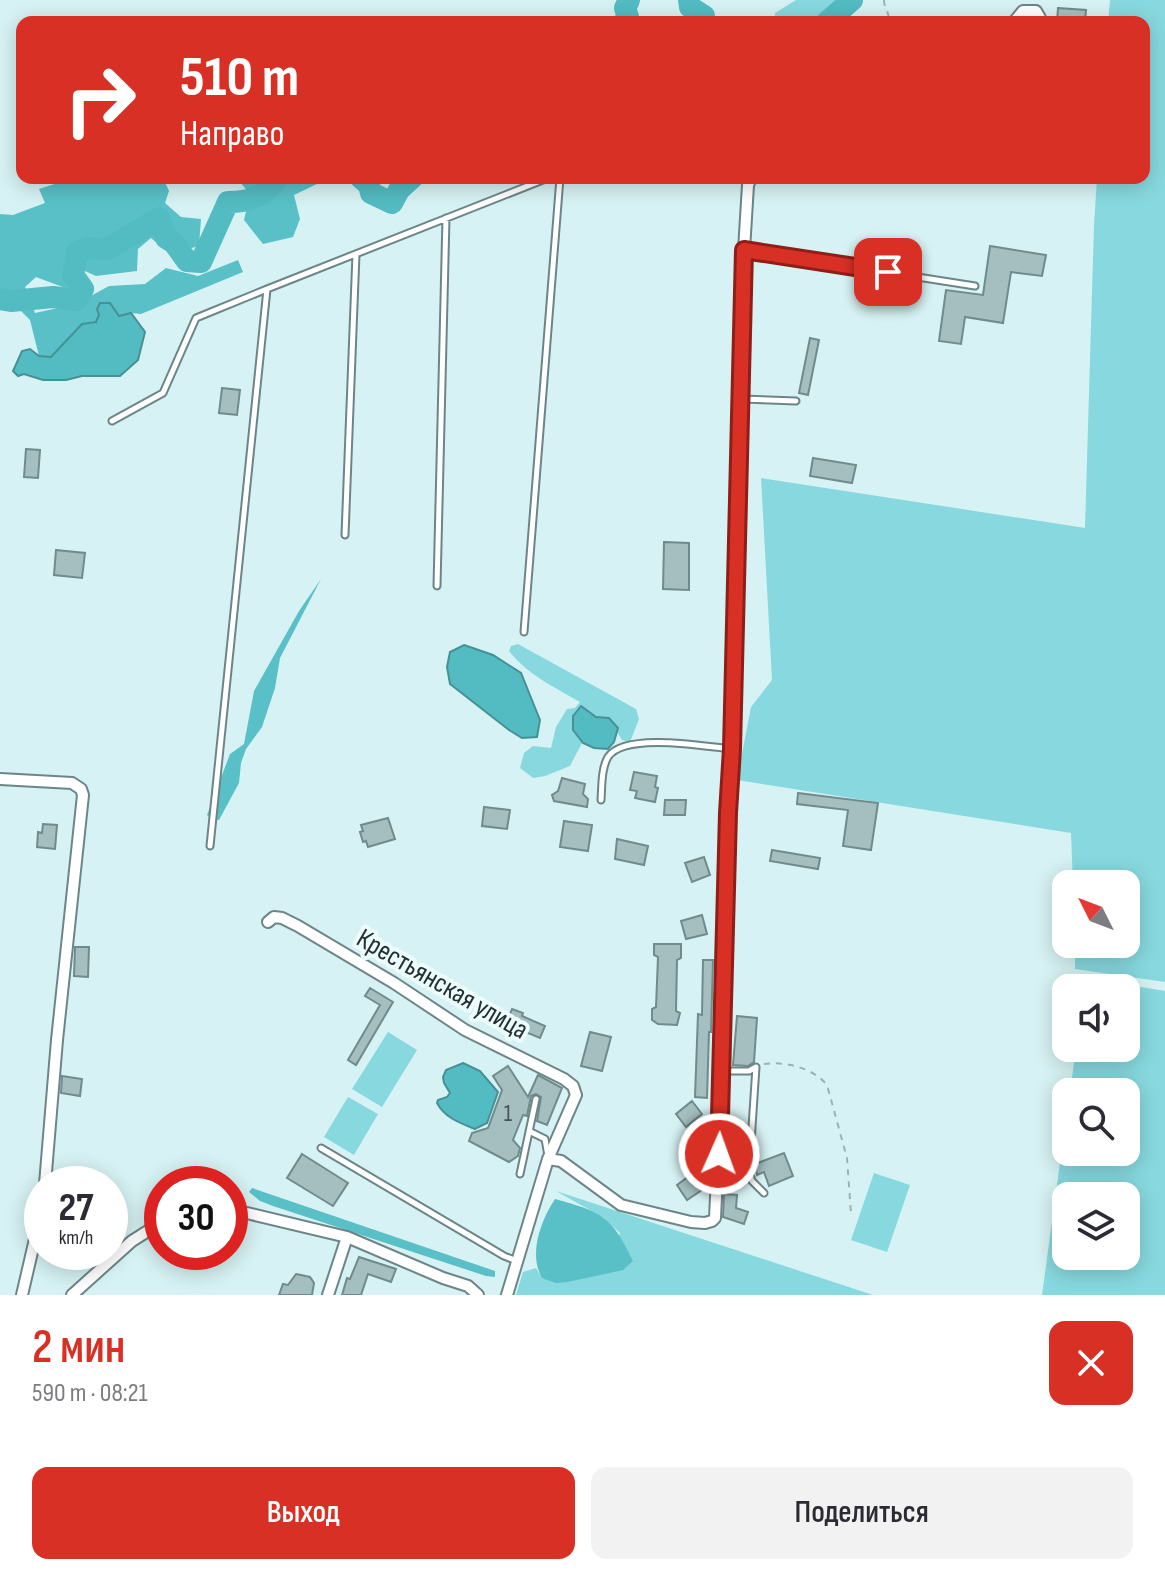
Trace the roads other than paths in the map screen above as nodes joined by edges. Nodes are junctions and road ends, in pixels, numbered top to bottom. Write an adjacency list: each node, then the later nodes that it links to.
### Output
1 (1019, 16): 2 (street)
2 (1039, 16)
3 (533, 184): 6 (lane)
4 (560, 184): 16 (lane)
5 (748, 184): 7 (street)
6 (446, 218): 8 (lane); 15 (lane)
7 (744, 250): 9 (lane); 11 (street)
8 (356, 254): 10 (lane); 14 (lane)
9 (975, 286)
10 (267, 289): 13 (lane); 20 (lane)
11 (740, 399): 12 (lane); 17 (street)
12 (796, 401)
13 (112, 421)
14 (345, 535)
15 (437, 586)
16 (524, 632)
17 (732, 749): 19 (lane); 22 (street)
18 (0, 779): 27 (street)
19 (601, 800)
20 (210, 846)
21 (268, 922): 26 (street, Крестьянская улица)
22 (722, 1071): 26 (street); 29 (lane)
23 (536, 1099): 24 (lane)
24 (529, 1131): 26 (lane); 28 (lane)
25 (321, 1148): 33 (lane)
26 (548, 1159): 33 (street)
27 (46, 1166)
28 (520, 1174)
29 (764, 1193)
30 (248, 1213): 32 (street)
31 (144, 1233): 36 (street)
32 (347, 1237): 37 (street); 38 (street)
33 (517, 1261): 39 (street)
34 (28, 1270): 35 (street)
35 (22, 1295)
36 (72, 1295)
37 (328, 1295)
38 (478, 1295)
39 (507, 1295)

